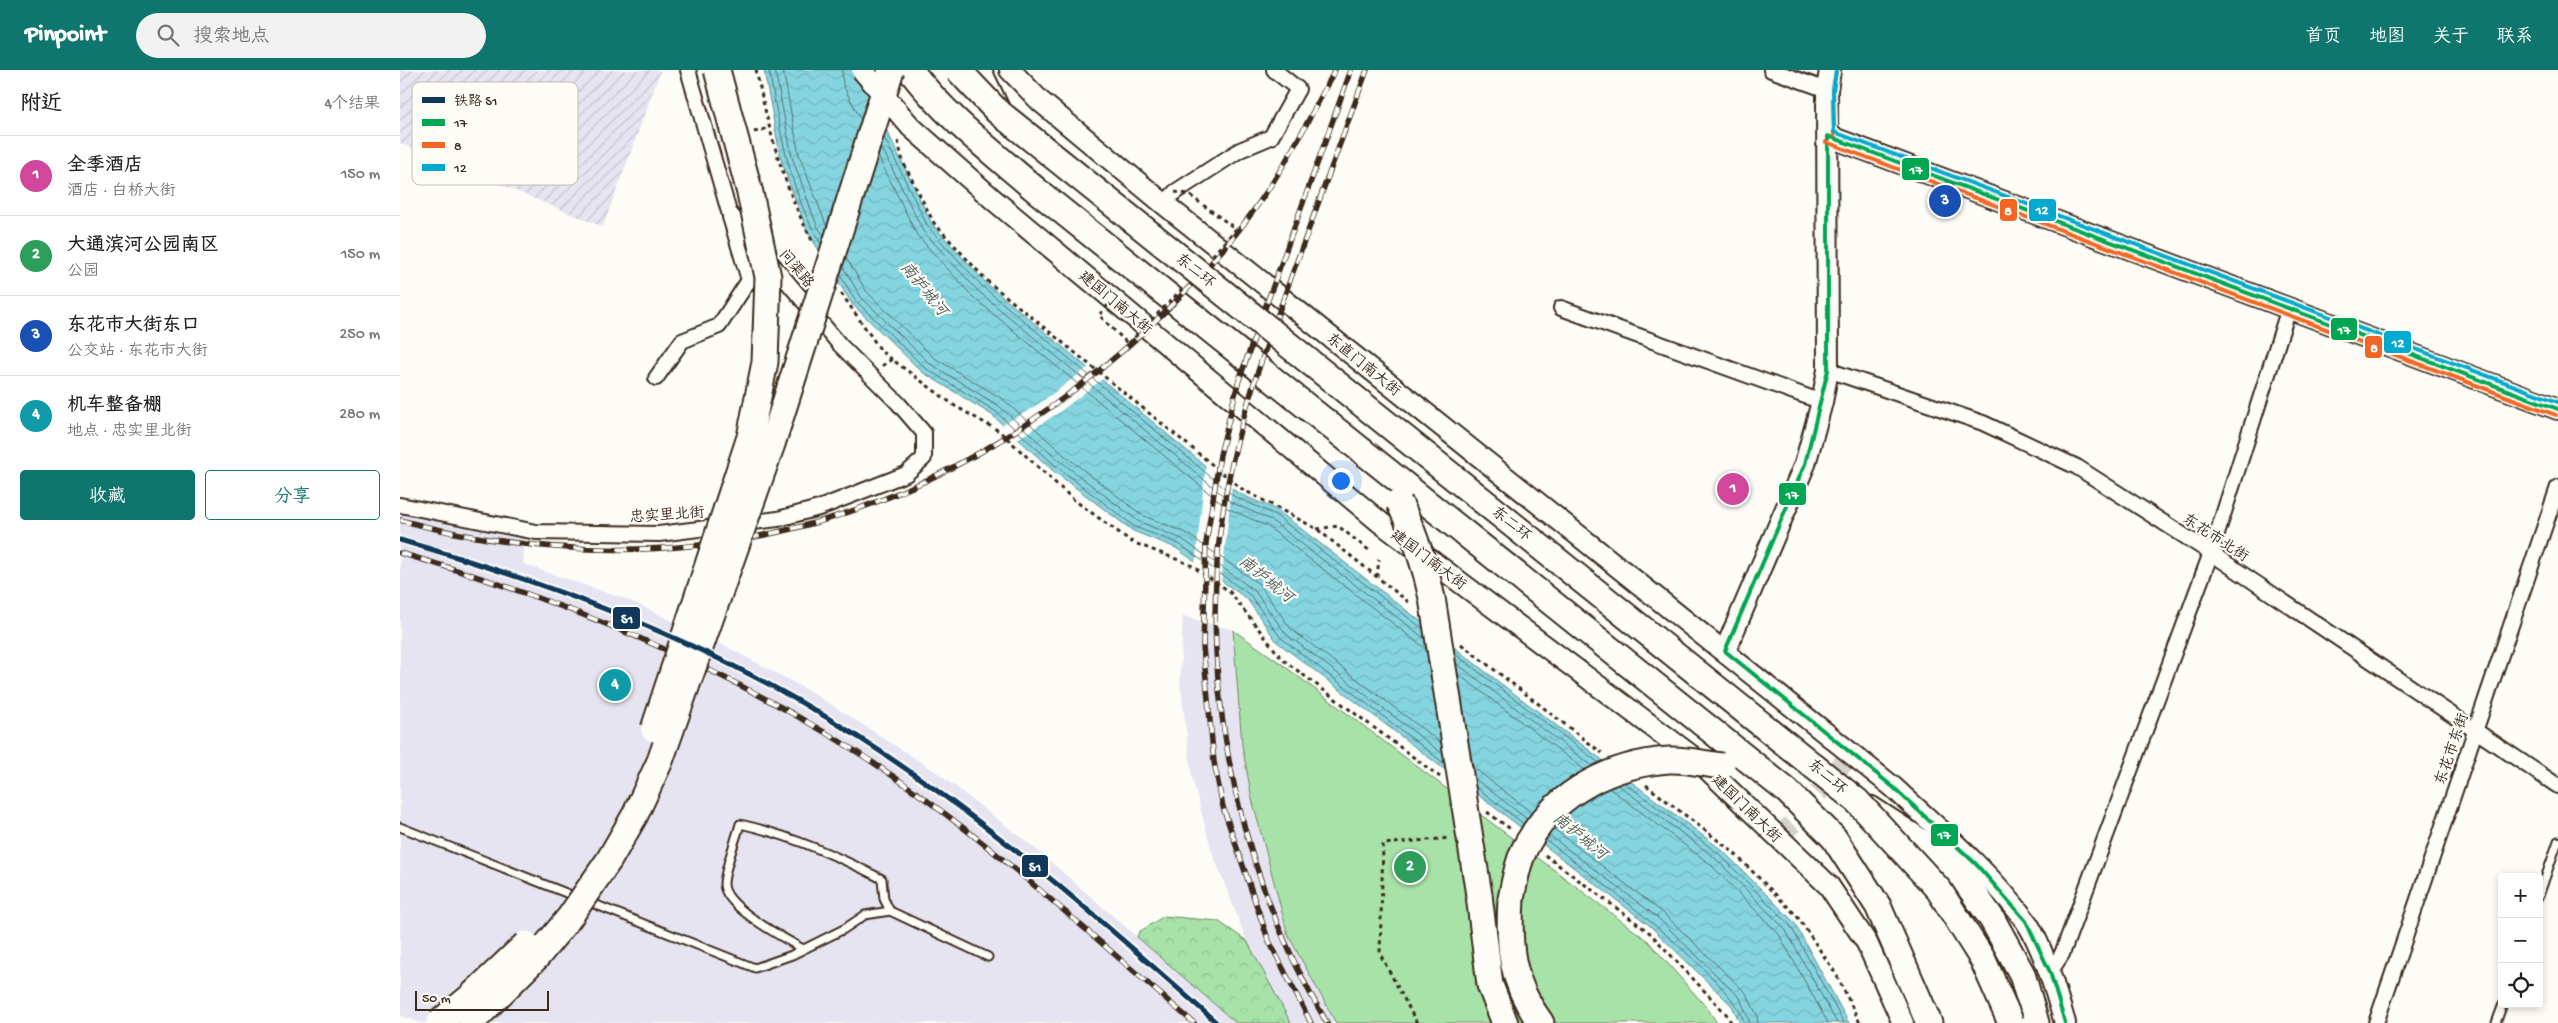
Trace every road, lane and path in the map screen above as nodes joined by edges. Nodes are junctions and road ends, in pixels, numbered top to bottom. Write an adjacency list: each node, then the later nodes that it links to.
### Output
1 (688, 70): 18 (street, 问渠路)
2 (717, 70): 58 (highway, bridge)
3 (756, 70): 19 (path)
4 (862, 70): 15 (street, 建国门南大街, bridge)
5 (892, 70): 59 (highway, bridge)
6 (910, 70): 27 (highway)
7 (958, 70): 14 (highway, 东二环, bridge)
8 (978, 70): 14 (highway)
9 (1010, 70): 17 (street, 东直门南大街)
10 (1274, 70): 17 (street)
11 (1770, 70): 13 (street)
12 (1830, 70): 13 (street)
13 (1827, 90): 16 (street)
14 (997, 111): 45 (highway, 东二环, bridge)
15 (903, 131): 31 (path); 65 (street, 建国门南大街)
16 (1828, 136): 22 (street); 23 (street)
17 (1164, 204): 38 (street, 东直门南大街)
18 (729, 212): 24 (street); 28 (street, 问渠路)
19 (814, 245)
20 (838, 288): 41 (path)
21 (1561, 308): 25 (street)
22 (2289, 308): 26 (street); 33 (street)
23 (1828, 370): 25 (street); 33 (street, 东花市北街)
24 (656, 378)
25 (1822, 402): 38 (street)
26 (2558, 409)
27 (1317, 412): 44 (highway); 61 (highway, bridge)
28 (924, 458): 30 (street, 忠实里北街)
29 (2558, 486): 39 (street, 东花市东街)
30 (400, 505)
31 (1317, 529): 32 (path); 35 (path)
32 (1370, 551)
33 (2211, 553): 39 (street, 东花市北街); 56 (street)
34 (1379, 559): 35 (path)
35 (1377, 577): 36 (path)
36 (1414, 606)
37 (1459, 642): 40 (path)
38 (1724, 651): 56 (street)
39 (2475, 729): 42 (street, 东花市北街); 70 (street, 东花市东街)
40 (1608, 757)
41 (1443, 779)
42 (2557, 783)
43 (1644, 784): 64 (path)
44 (1787, 791): 62 (highway, bridge); 66 (highway)
45 (1858, 801): 67 (highway, 东二环, bridge); 68 (highway)
46 (1483, 809): 48 (path)
47 (400, 828): 54 (lane)
48 (1514, 832)
49 (1454, 838): 60 (path)
50 (2558, 841): 52 (lane)
51 (1538, 850): 63 (path)
52 (2543, 884)
53 (890, 911): 54 (lane); 54 (lane); 55 (lane)
54 (803, 949)
55 (988, 957)
56 (2050, 972): 69 (street)
57 (2501, 1008): 71 (lane)
58 (439, 1023)
59 (471, 1023)
60 (1417, 1023)
61 (1505, 1023)
62 (1541, 1023)
63 (1731, 1023)
64 (1860, 1023)
65 (1903, 1023)
66 (1929, 1023)
67 (2011, 1023)
68 (2036, 1023)
69 (2065, 1023)
70 (2376, 1023)
71 (2496, 1023)

